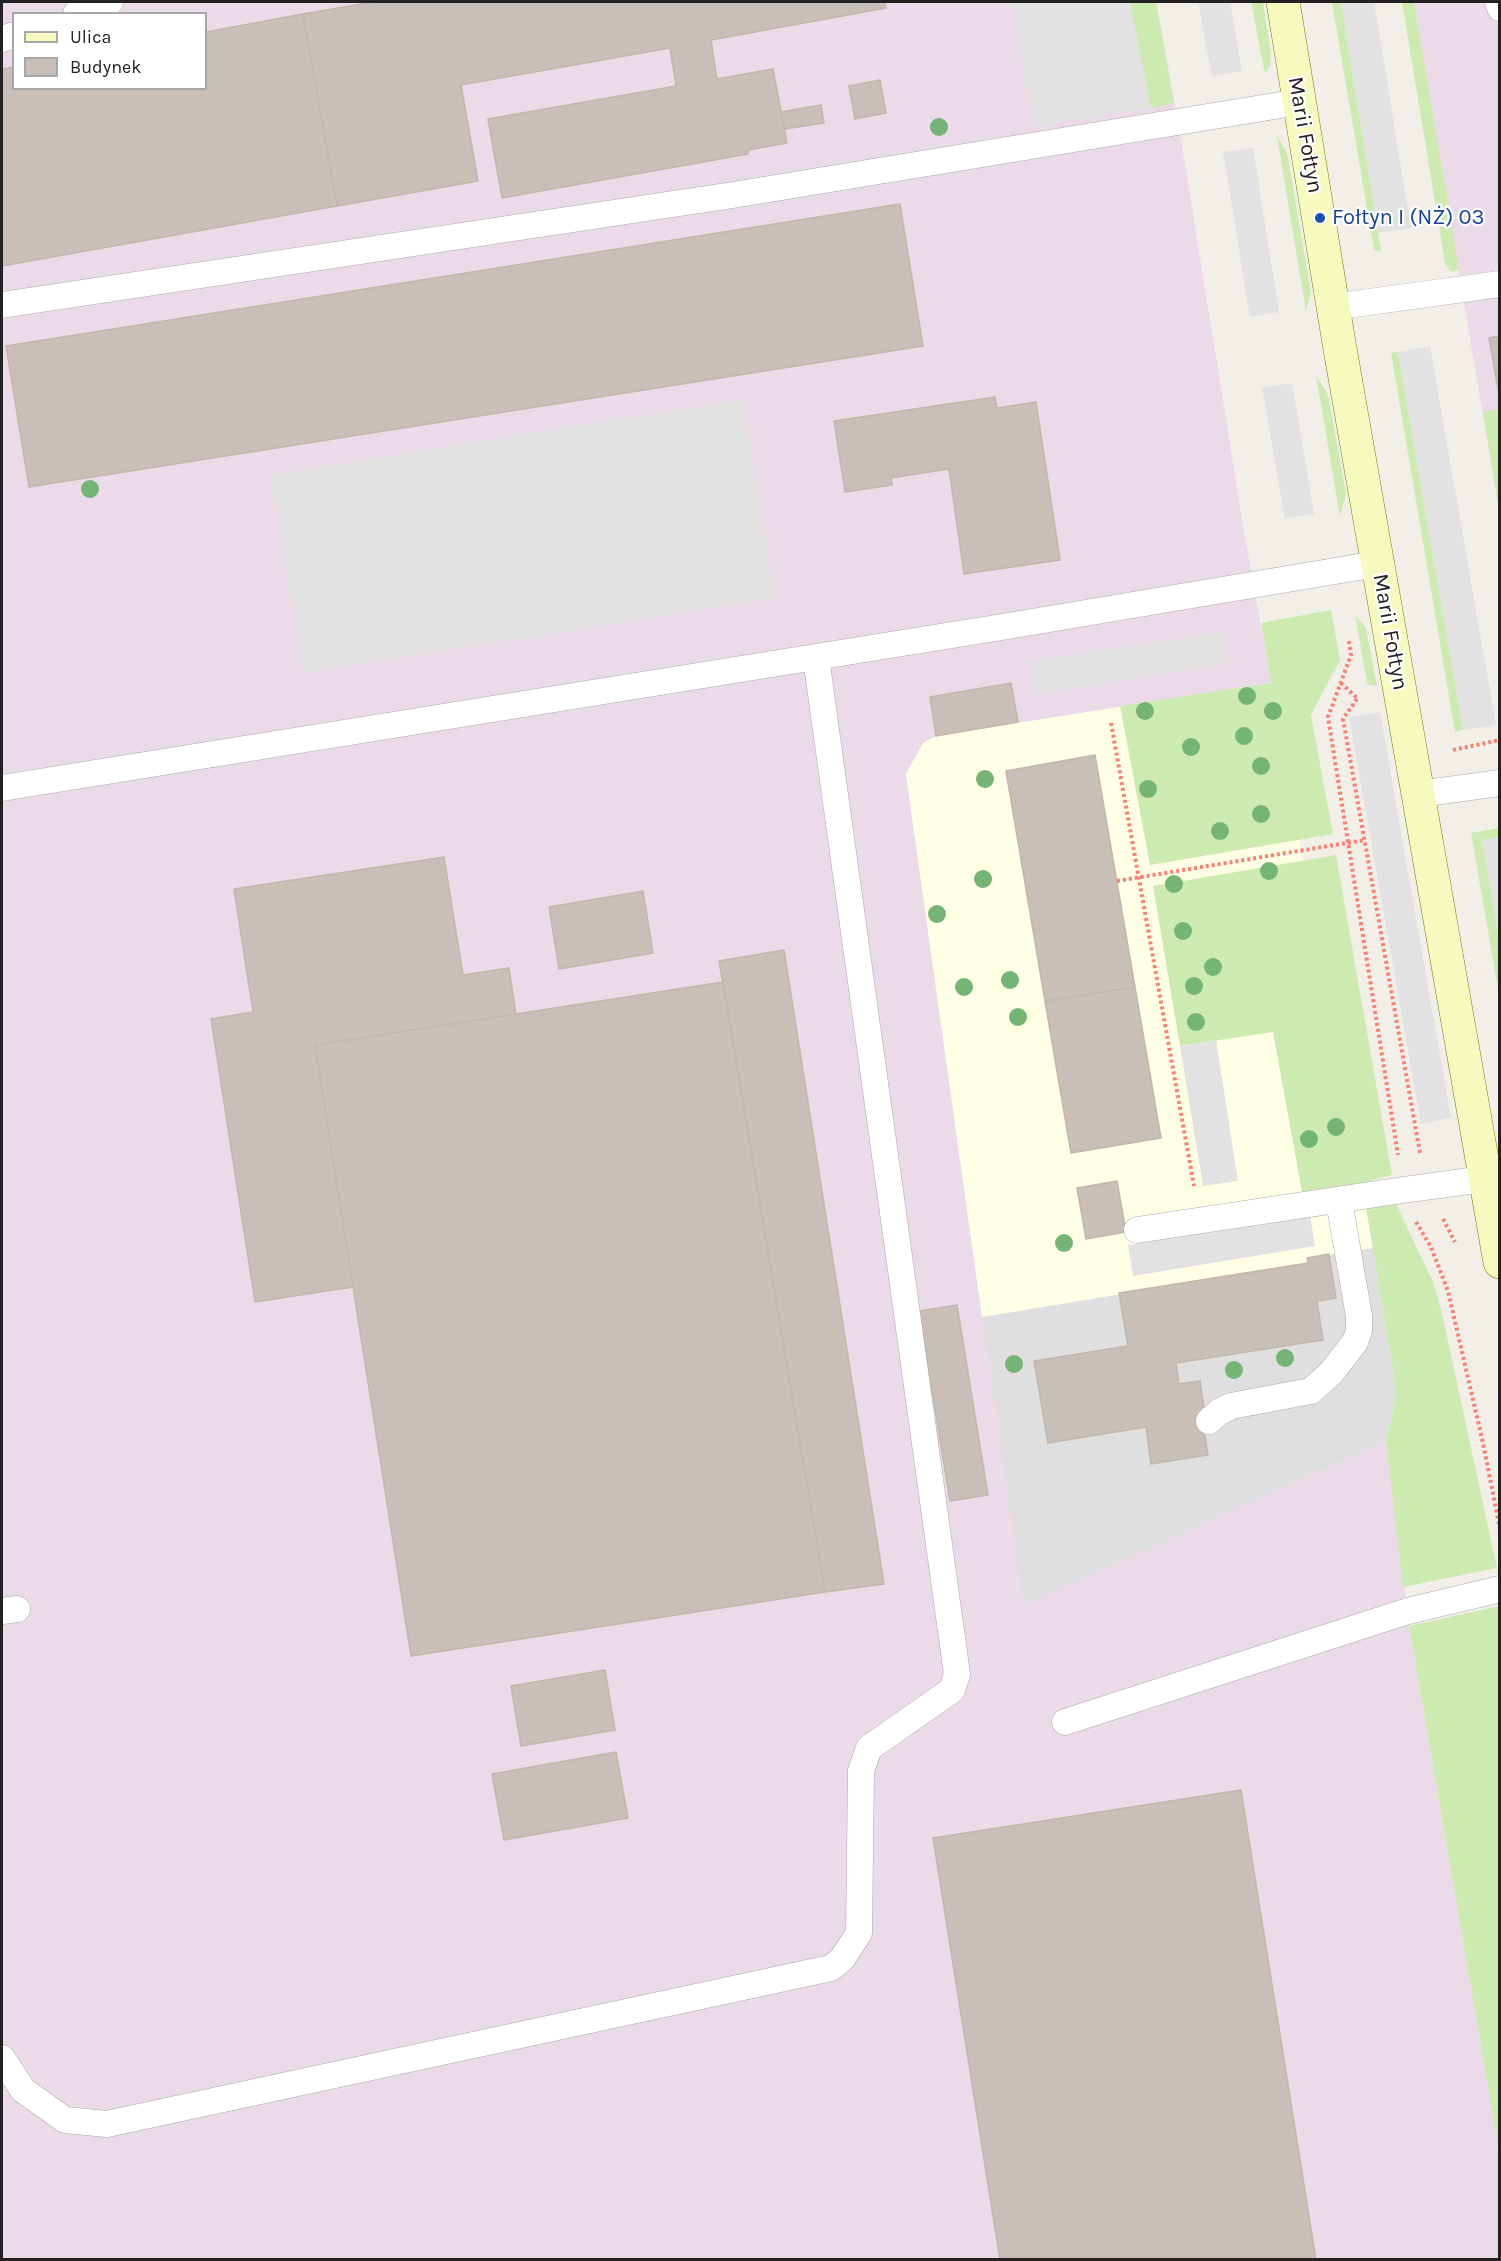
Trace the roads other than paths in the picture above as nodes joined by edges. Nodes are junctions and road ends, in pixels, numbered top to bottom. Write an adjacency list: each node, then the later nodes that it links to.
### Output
1 (110, 2): 5 (lane)
2 (1283, 2): 6 (street, Marii Fołtyn)
3 (1498, 2): 4 (lane)
4 (1500, 8)
5 (82, 12)
6 (1299, 102): 8 (lane); 9 (street, Marii Fołtyn)
7 (1500, 284): 9 (lane)
8 (2, 305)
9 (1333, 307): 10 (street, Marii Fołtyn)
10 (1377, 564): 11 (lane); 14 (street, Marii Fołtyn)
11 (816, 658): 13 (lane); 22 (lane)
12 (1500, 783): 14 (lane)
13 (2, 788)
14 (1419, 794): 15 (street, Marii Fołtyn)
15 (1491, 1198): 16 (lane); 18 (street, Marii Fołtyn)
16 (1339, 1201): 17 (lane); 19 (lane)
17 (1137, 1230)
18 (1500, 1262)
19 (1209, 1420)
20 (1500, 1588): 21 (lane)
21 (1065, 1722)
22 (2, 2058)

